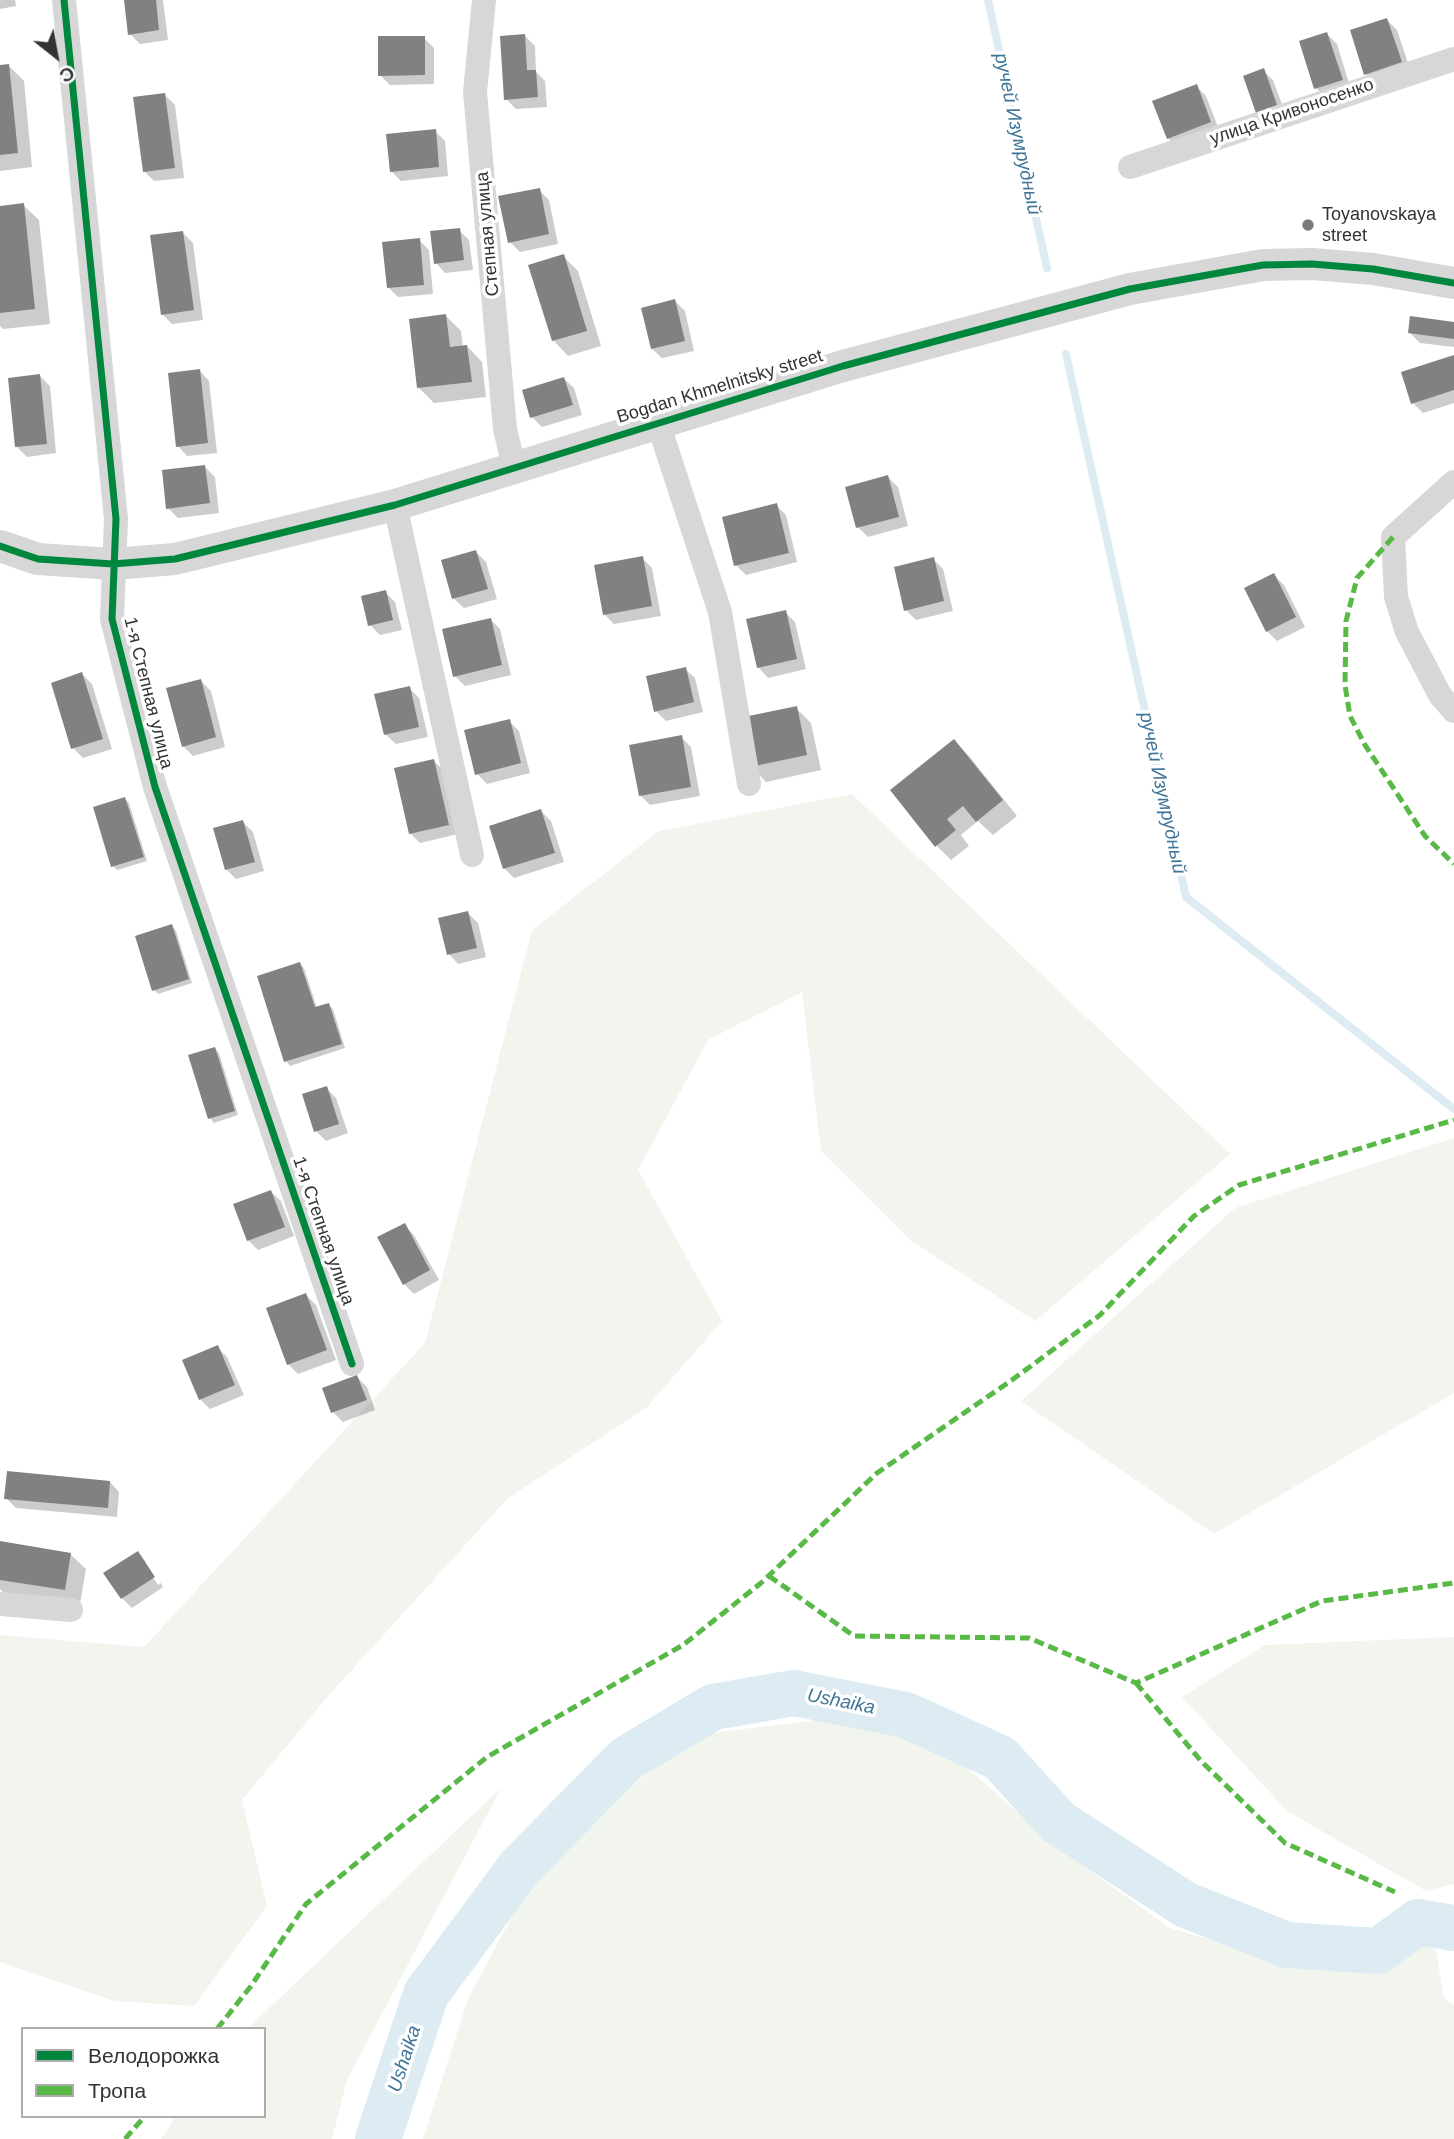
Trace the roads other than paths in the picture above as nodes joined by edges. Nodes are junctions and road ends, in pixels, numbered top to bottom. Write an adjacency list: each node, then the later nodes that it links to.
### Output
1 (64, 0): 11 (street, 1-я Степная улица)
2 (484, 0): 7 (street, Степная улица)
3 (1454, 59): 4 (street, улица Кривоносенко)
4 (1130, 167)
5 (1454, 284): 6 (street, Bogdan Khmelnitsky street)
6 (658, 423): 7 (street, Bogdan Khmelnitsky street); 13 (street)
7 (514, 467): 9 (street, Bogdan Khmelnitsky street)
8 (1454, 482): 12 (street)
9 (395, 505): 11 (street, Bogdan Khmelnitsky street); 14 (street)
10 (0, 546): 11 (street, Bogdan Khmelnitsky street)
11 (113, 564): 15 (street, 1-я Степная улица)
12 (1454, 711)
13 (749, 784)
14 (472, 855)
15 (352, 1364)
16 (0, 1604): 17 (street)
17 (71, 1610)

